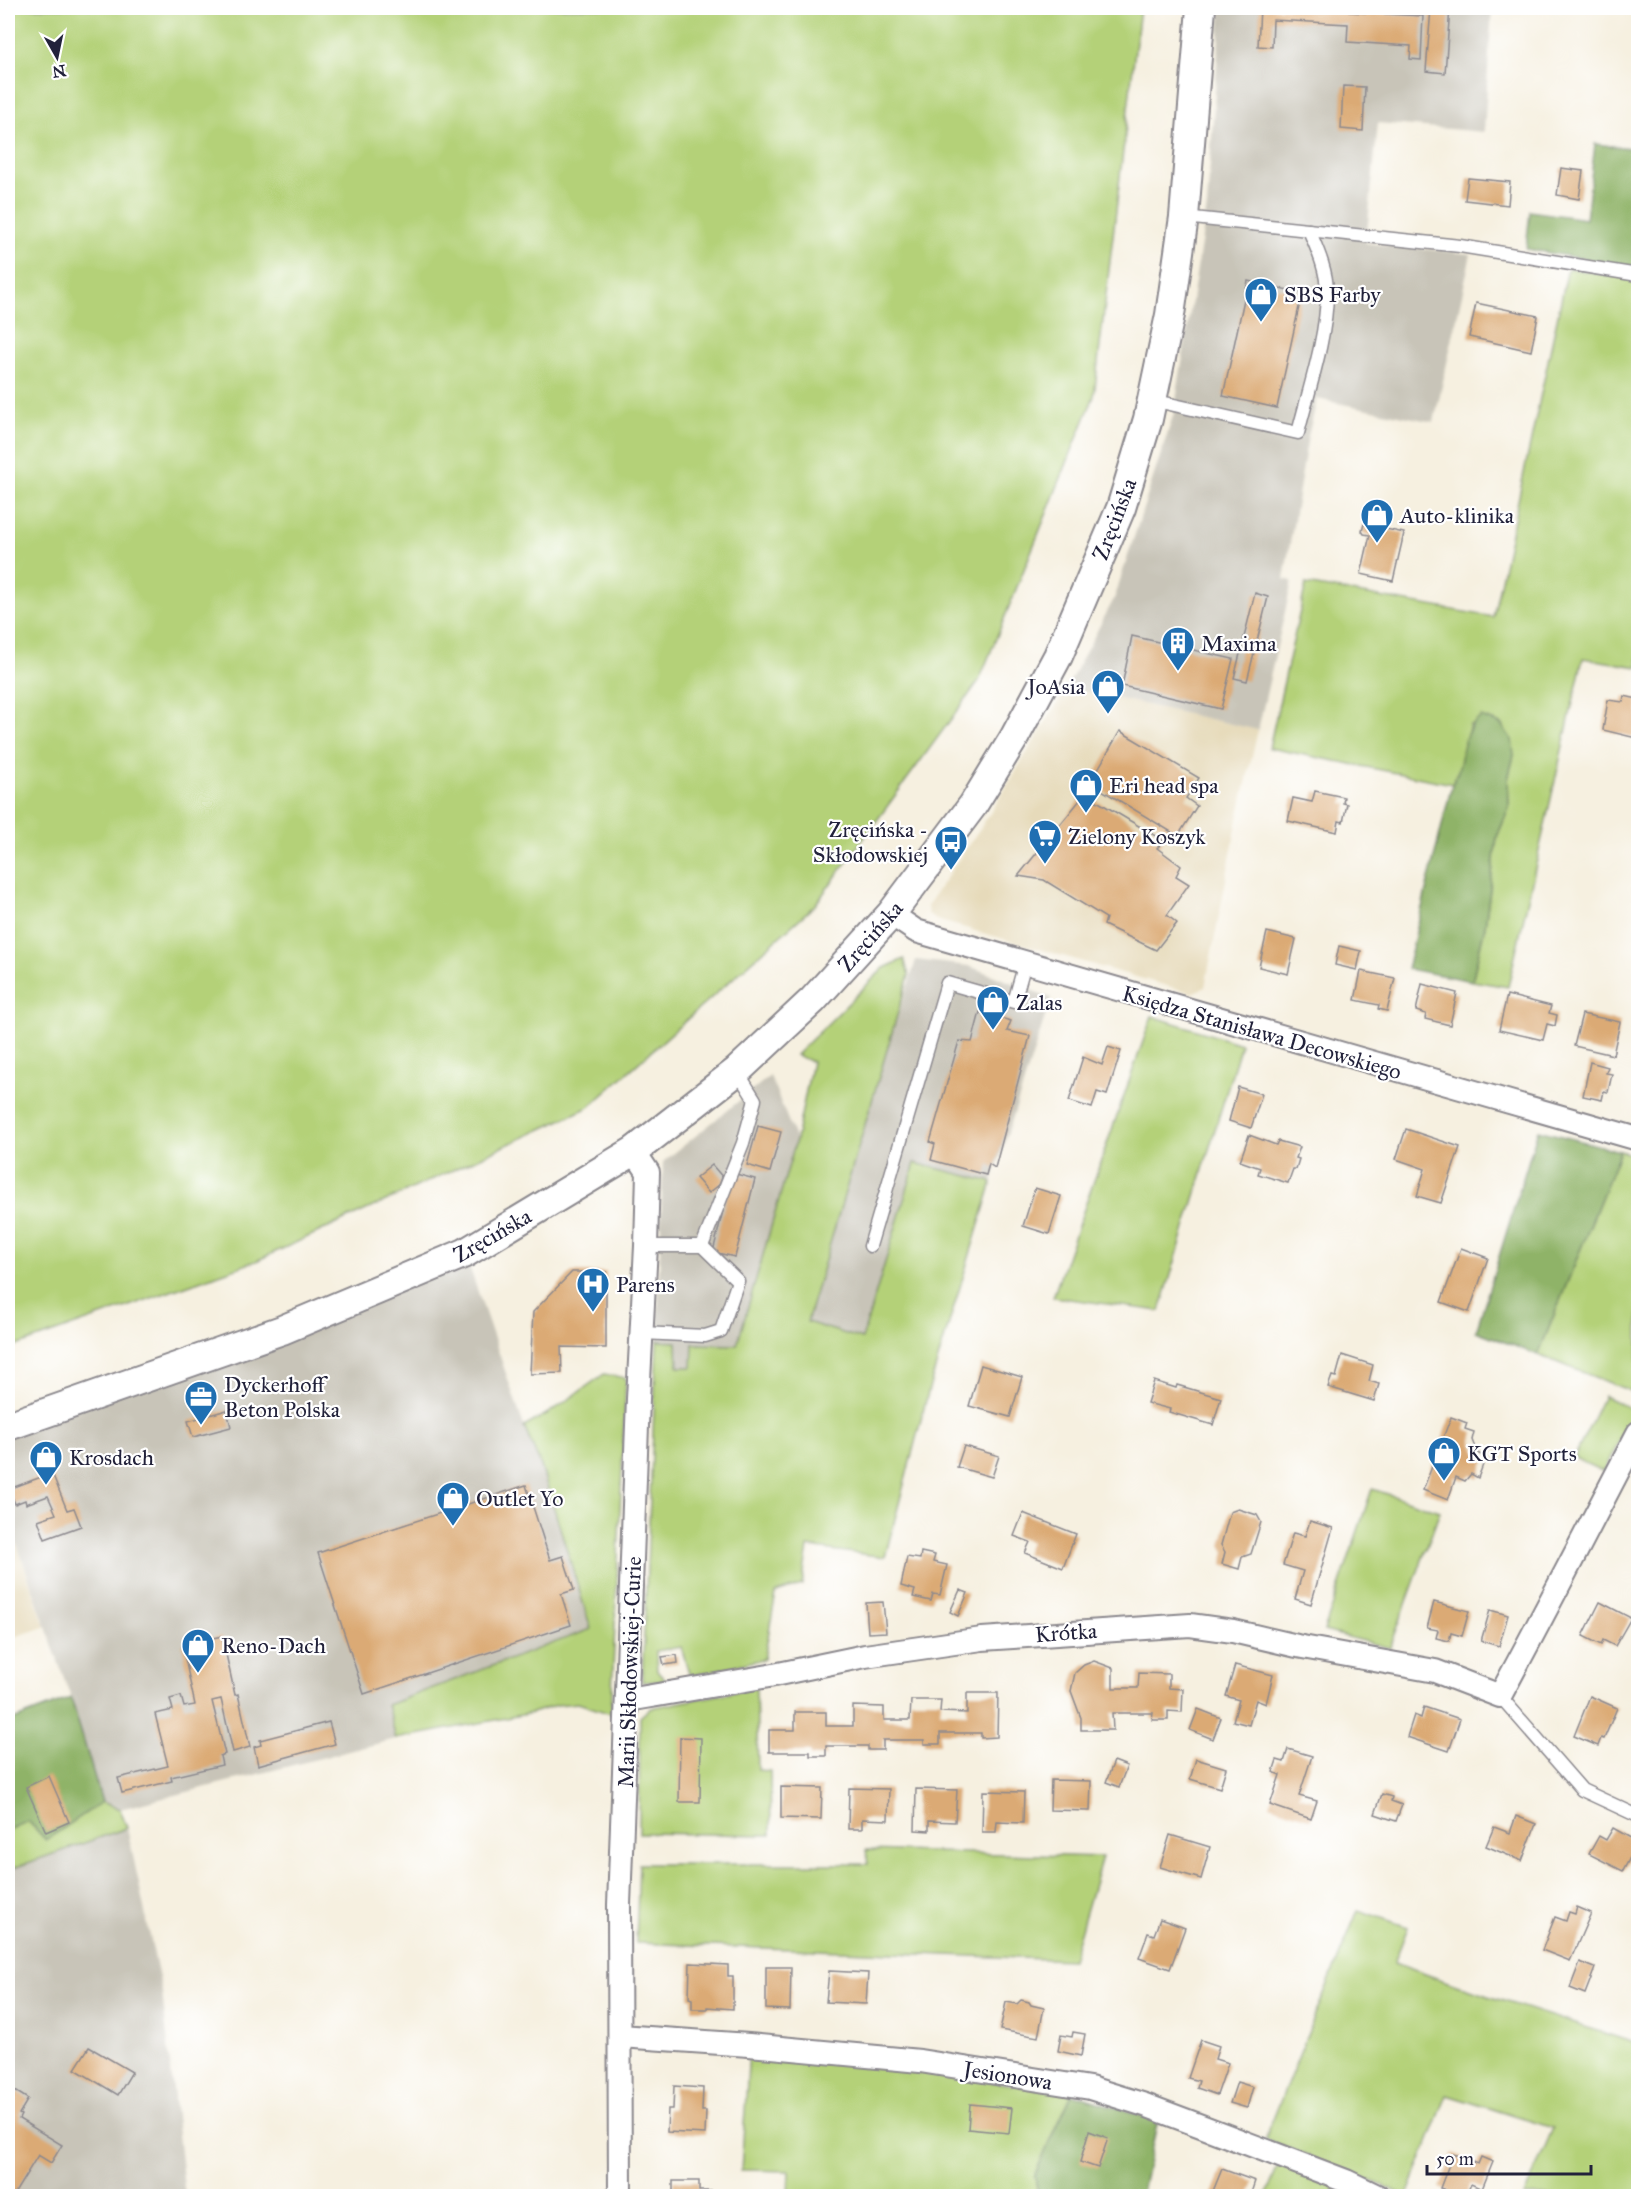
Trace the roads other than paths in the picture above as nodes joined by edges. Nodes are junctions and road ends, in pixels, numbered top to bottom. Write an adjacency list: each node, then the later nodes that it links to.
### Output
1 (1201, 8): 2 (street, Zręcińska)
2 (1184, 217): 3 (lane); 5 (street, Zręcińska)
3 (1309, 230): 4 (lane); 5 (lane)
4 (1638, 275)
5 (1152, 400): 6 (street, Zręcińska)
6 (891, 914): 7 (street, Księdza Stanisława Decowskiego); 8 (street, Zręcińska)
7 (1025, 963): 9 (street, Księdza Stanisława Decowskiego); 13 (lane)
8 (737, 1071): 10 (street, Zręcińska); 12 (lane)
9 (1638, 1139)
10 (634, 1151): 11 (street, Marii Skłodowskiej-Curie); 15 (street, Zręcińska)
11 (646, 1246): 12 (lane); 14 (street, Marii Skłodowskiej-Curie)
12 (702, 1246): 14 (lane)
13 (870, 1246)
14 (642, 1332): 18 (street, Marii Skłodowskiej-Curie)
15 (8, 1426)
16 (1638, 1433): 17 (street)
17 (1500, 1696): 18 (street, Krótka); 19 (lane)
18 (628, 1700): 20 (street, Marii Skłodowskiej-Curie)
19 (1638, 1816)
20 (620, 2036): 21 (street, Marii Skłodowskiej-Curie); 22 (street, Jesionowa)
21 (620, 2196)
22 (1377, 2196)

